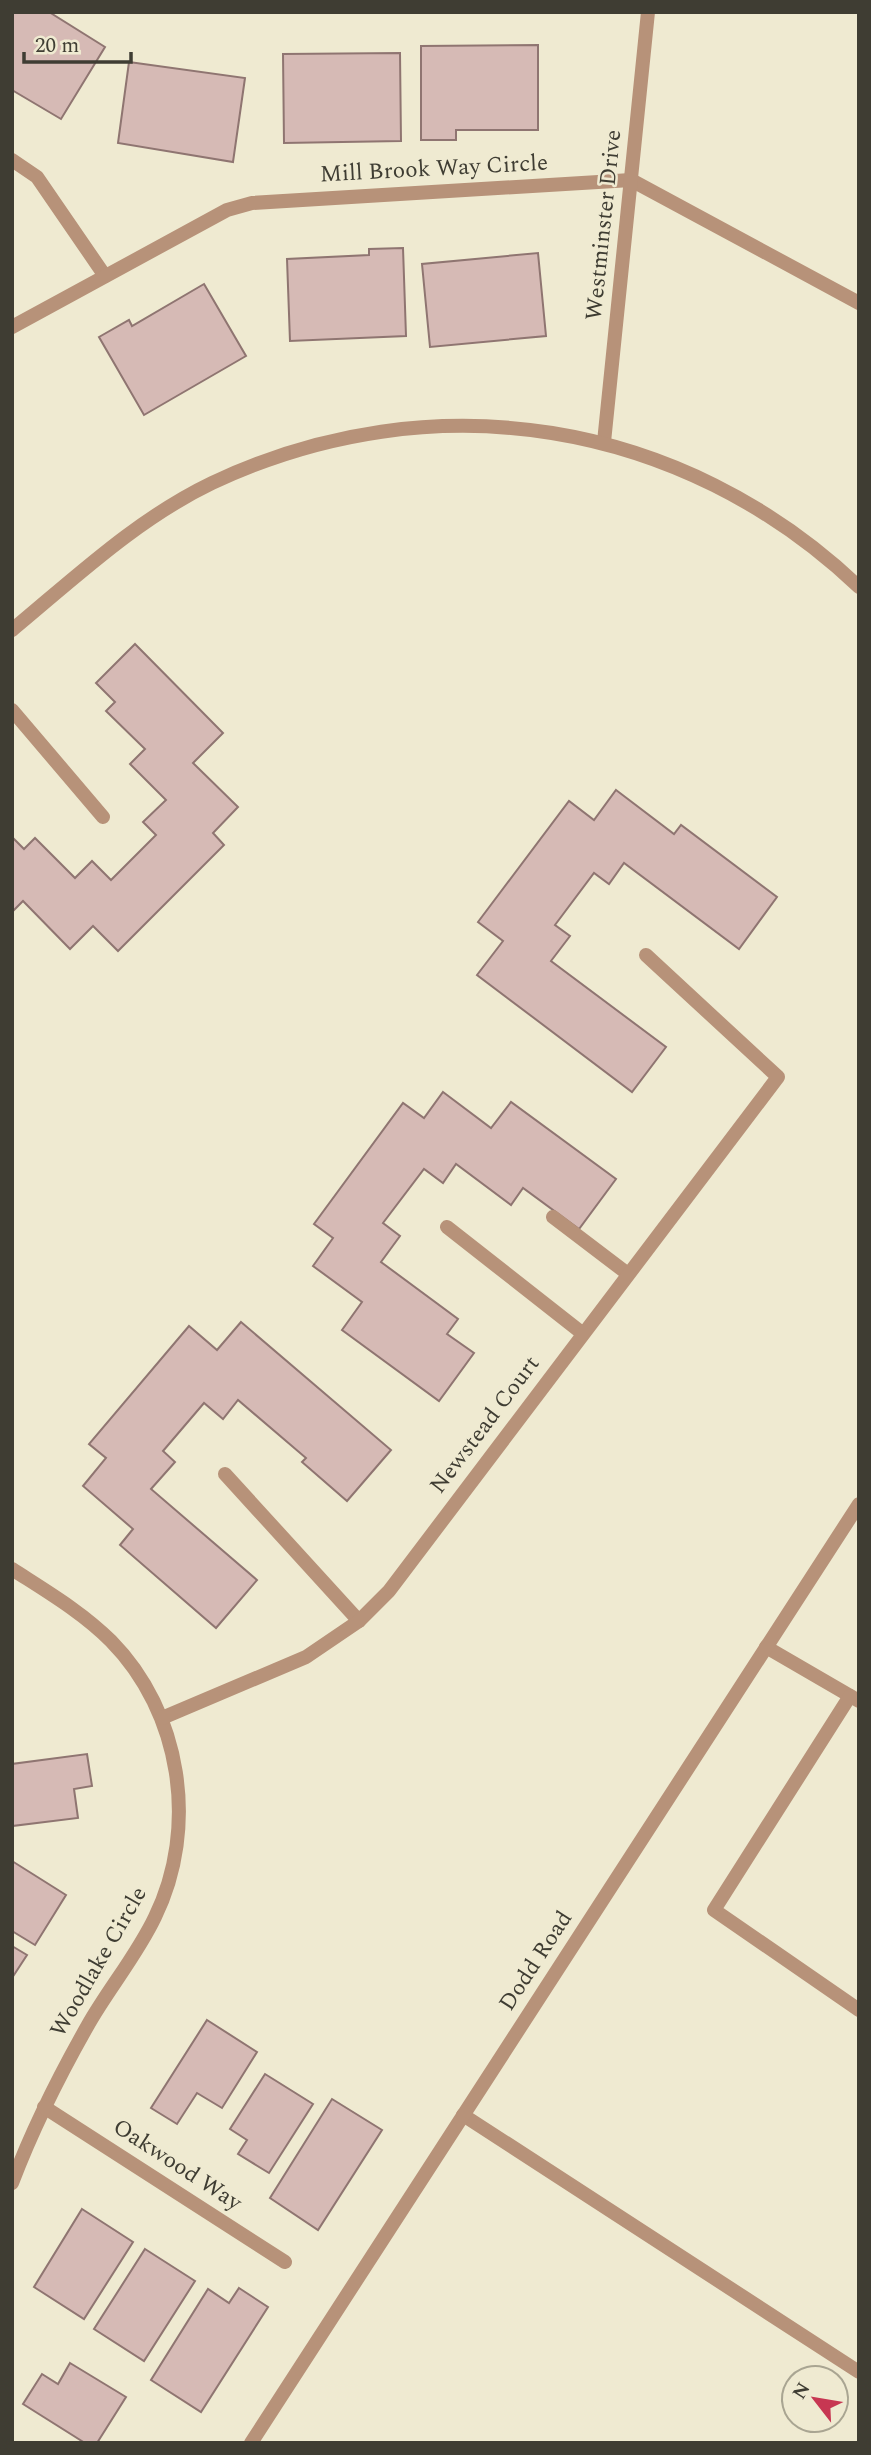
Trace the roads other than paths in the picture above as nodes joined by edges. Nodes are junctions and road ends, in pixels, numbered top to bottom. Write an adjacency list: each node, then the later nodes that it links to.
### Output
1 (648, 12): 3 (street, Westminster Drive)
2 (12, 160): 4 (street)
3 (631, 180): 4 (street, Mill Brook Way Circle); 5 (street); 7 (street, Westminster Drive)
4 (105, 276): 6 (street, Mill Brook Way Circle)
5 (859, 303)
6 (12, 327)
7 (604, 442): 8 (street); 9 (street)
8 (859, 587)
9 (12, 629)
10 (12, 710): 11 (street)
11 (103, 817)
12 (646, 955): 15 (street, Newstead Court)
13 (553, 1217): 15 (street)
14 (447, 1227): 16 (street)
15 (628, 1274): 16 (street, Newstead Court)
16 (582, 1334): 20 (street, Newstead Court)
17 (225, 1474): 20 (street)
18 (859, 1504): 21 (street, Dodd Road)
19 (12, 1569): 23 (street, Woodlake Circle)
20 (359, 1621): 23 (street, Newstead Court)
21 (766, 1647): 22 (street); 26 (street, Dodd Road)
22 (854, 1698): 24 (street)
23 (162, 1718): 25 (street, Woodlake Circle)
24 (859, 2010)
25 (44, 2107): 27 (street, Woodlake Circle); 28 (street, Oakwood Way)
26 (463, 2115): 29 (street); 30 (street, Dodd Road)
27 (12, 2183)
28 (285, 2262)
29 (859, 2372)
30 (251, 2443)

